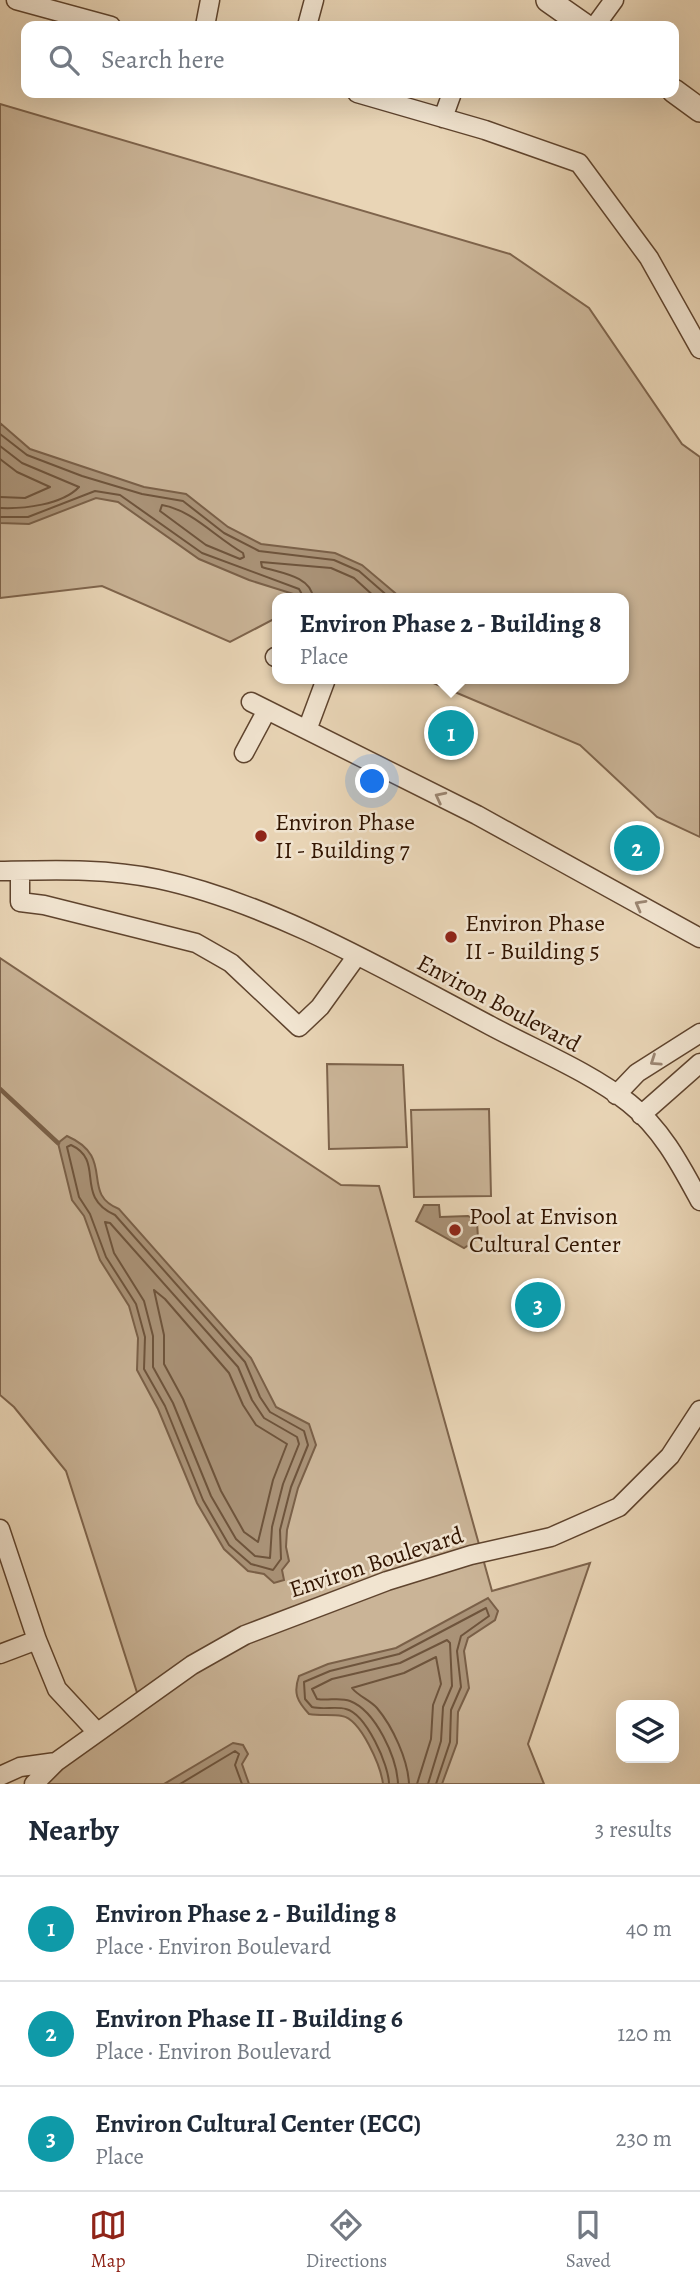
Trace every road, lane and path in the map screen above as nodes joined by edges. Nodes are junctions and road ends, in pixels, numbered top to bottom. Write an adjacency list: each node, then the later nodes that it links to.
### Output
1 (16, 0): 6 (street)
2 (210, 0): 7 (street)
3 (314, 0): 8 (street)
4 (548, 0): 9 (street)
5 (614, 0): 10 (street)
6 (93, 21)
7 (206, 21)
8 (308, 21)
9 (578, 21)
10 (599, 21)
11 (679, 95): 14 (street)
12 (374, 98): 15 (street)
13 (450, 98): 15 (street)
14 (700, 110)
15 (443, 118): 16 (street)
16 (698, 340)
17 (324, 684): 18 (street)
18 (307, 730): 19 (street); 22 (street, one-way to 18)
19 (244, 753)
20 (20, 870): 21 (street, Environ Boulevard); 23 (street, Environ Boulevard); 23 (street)
21 (0, 871)
22 (700, 938)
23 (356, 957): 26 (street, Environ Boulevard)
24 (700, 1033): 26 (street, one-way to 26)
25 (700, 1063): 27 (street)
26 (616, 1096): 27 (street, Environ Boulevard)
27 (641, 1115): 28 (street, Environ Boulevard)
28 (700, 1201)
29 (700, 1410): 30 (street, Environ Boulevard)
30 (692, 1438): 34 (street, Environ Boulevard)
31 (0, 1529): 32 (street)
32 (37, 1640): 33 (street); 34 (street)
33 (0, 1654)
34 (97, 1732): 35 (street, Environ Boulevard)
35 (56, 1762): 36 (street, Environ Boulevard); 37 (street, Environ Boulevard)
36 (0, 1776)
37 (34, 1784)

